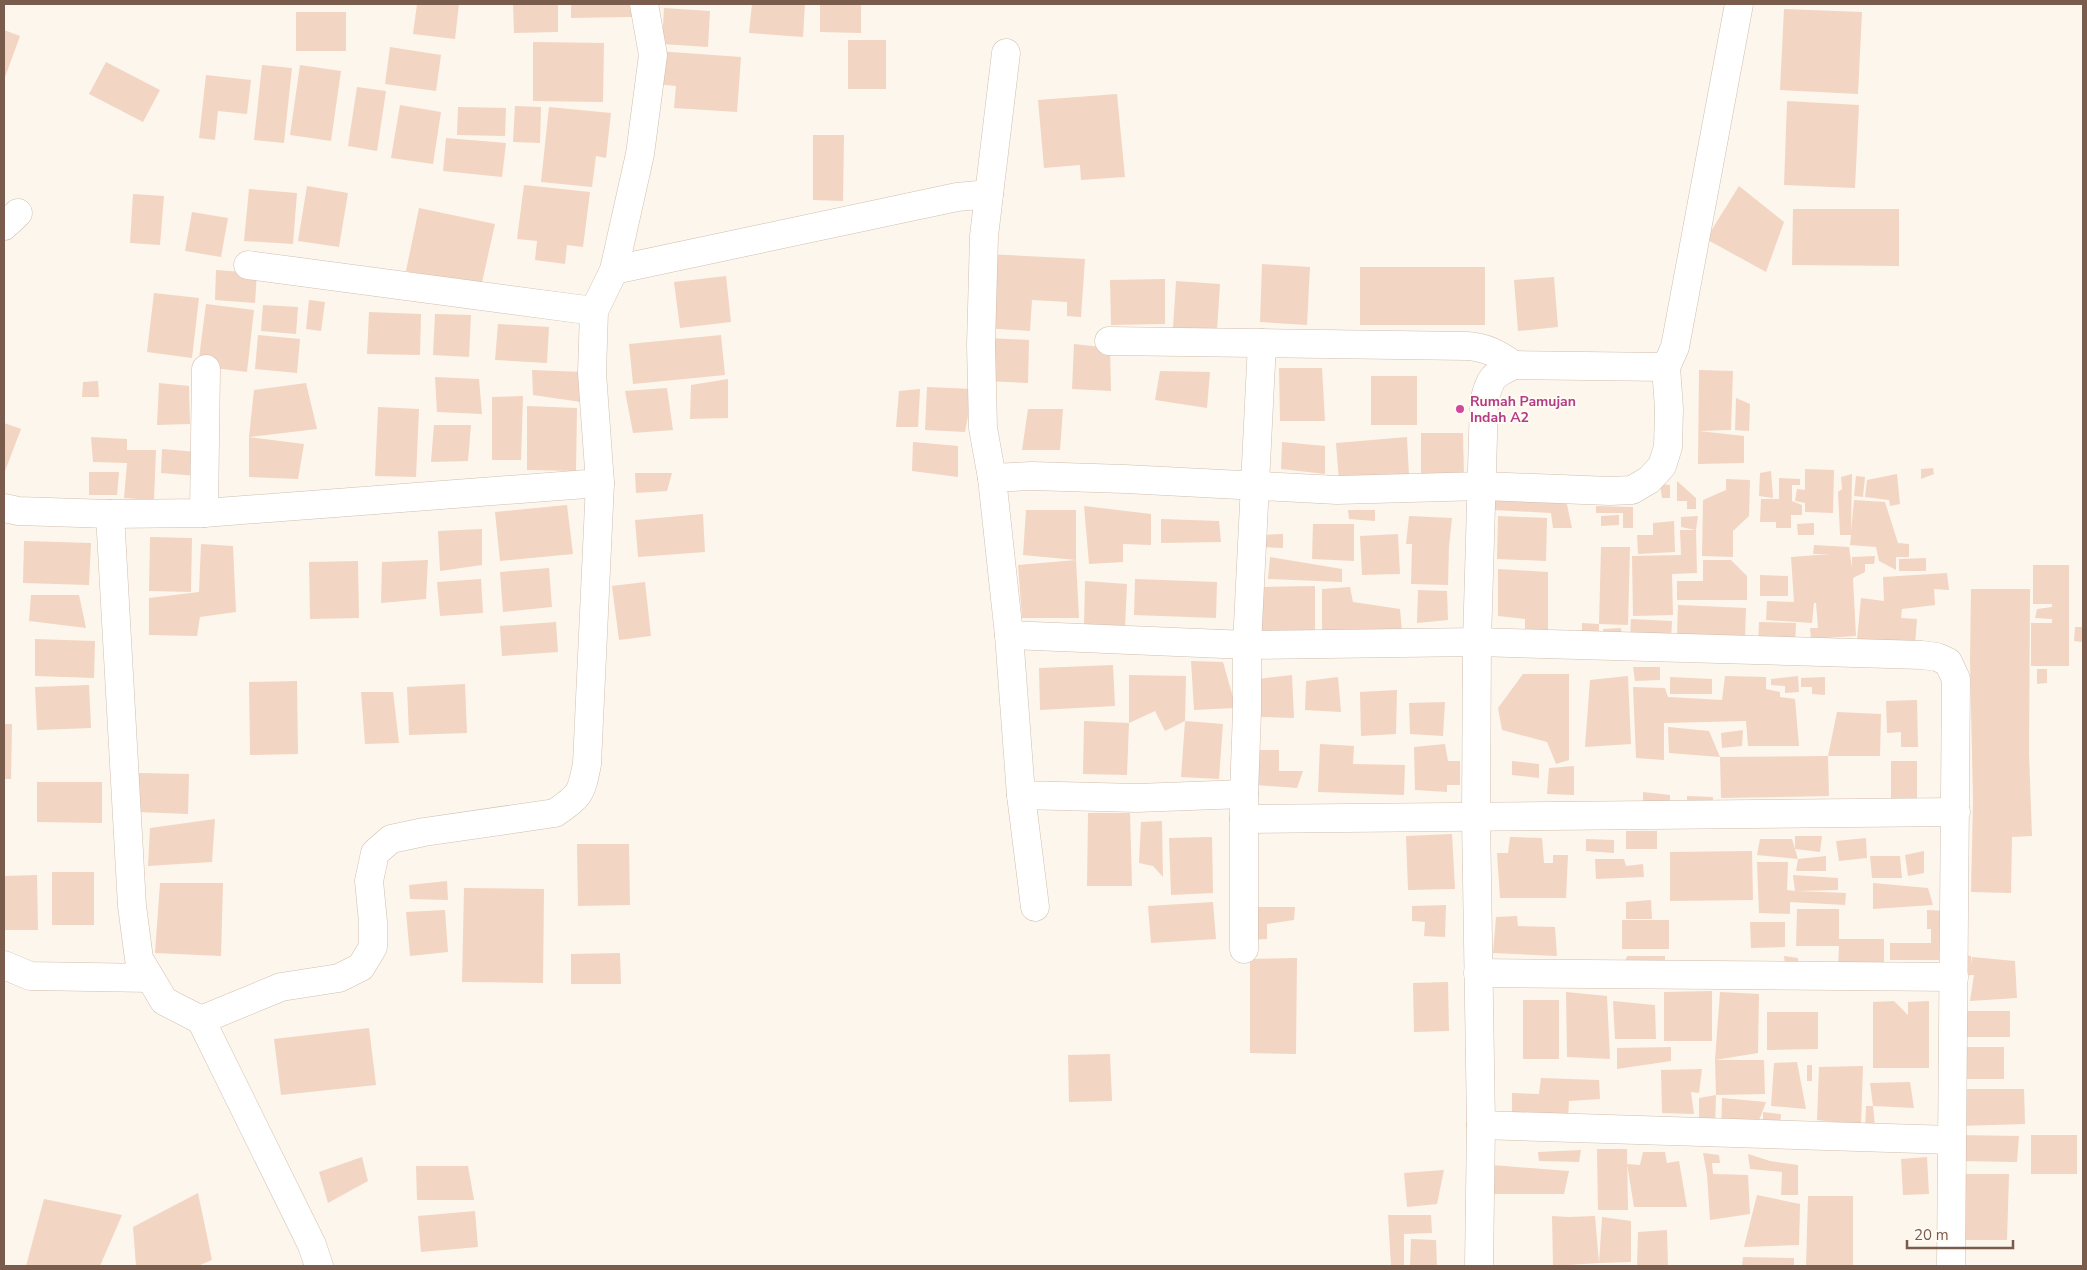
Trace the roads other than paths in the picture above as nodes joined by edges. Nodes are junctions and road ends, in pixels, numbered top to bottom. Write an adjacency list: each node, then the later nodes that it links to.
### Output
1 (644, 4): 6 (street)
2 (1739, 4): 11 (street)
3 (1006, 53): 4 (street)
4 (989, 194): 6 (street); 13 (street)
5 (248, 265): 7 (street)
6 (614, 270): 7 (street)
7 (594, 311): 14 (street)
8 (1109, 341): 9 (street)
9 (1262, 343): 10 (street); 15 (street)
10 (1514, 365): 11 (street); 16 (street)
11 (1666, 367): 16 (street)
12 (206, 369): 18 (street)
13 (992, 478): 15 (street); 20 (street)
14 (600, 483): 18 (street); 33 (street)
15 (1257, 484): 16 (street); 22 (street)
16 (1483, 486): 21 (street)
17 (4, 508): 19 (street)
18 (204, 513): 19 (street)
19 (110, 514): 32 (street)
20 (1010, 635): 22 (street); 23 (street)
21 (1477, 642): 22 (street); 25 (street); 26 (street)
22 (1247, 645): 24 (street)
23 (1021, 795): 24 (street); 27 (street)
24 (1244, 807): 26 (street); 28 (street)
25 (1956, 812): 26 (street); 31 (street)
26 (1476, 817): 30 (street)
27 (1035, 907)
28 (1244, 949)
29 (4, 964): 32 (street)
30 (1478, 973): 31 (street); 34 (street)
31 (1954, 977): 35 (street)
32 (150, 978): 33 (street)
33 (201, 1020): 36 (street)
34 (1481, 1125): 35 (street); 37 (street)
35 (1952, 1140): 38 (street)
36 (320, 1266)
37 (1479, 1266)
38 (1951, 1266)

